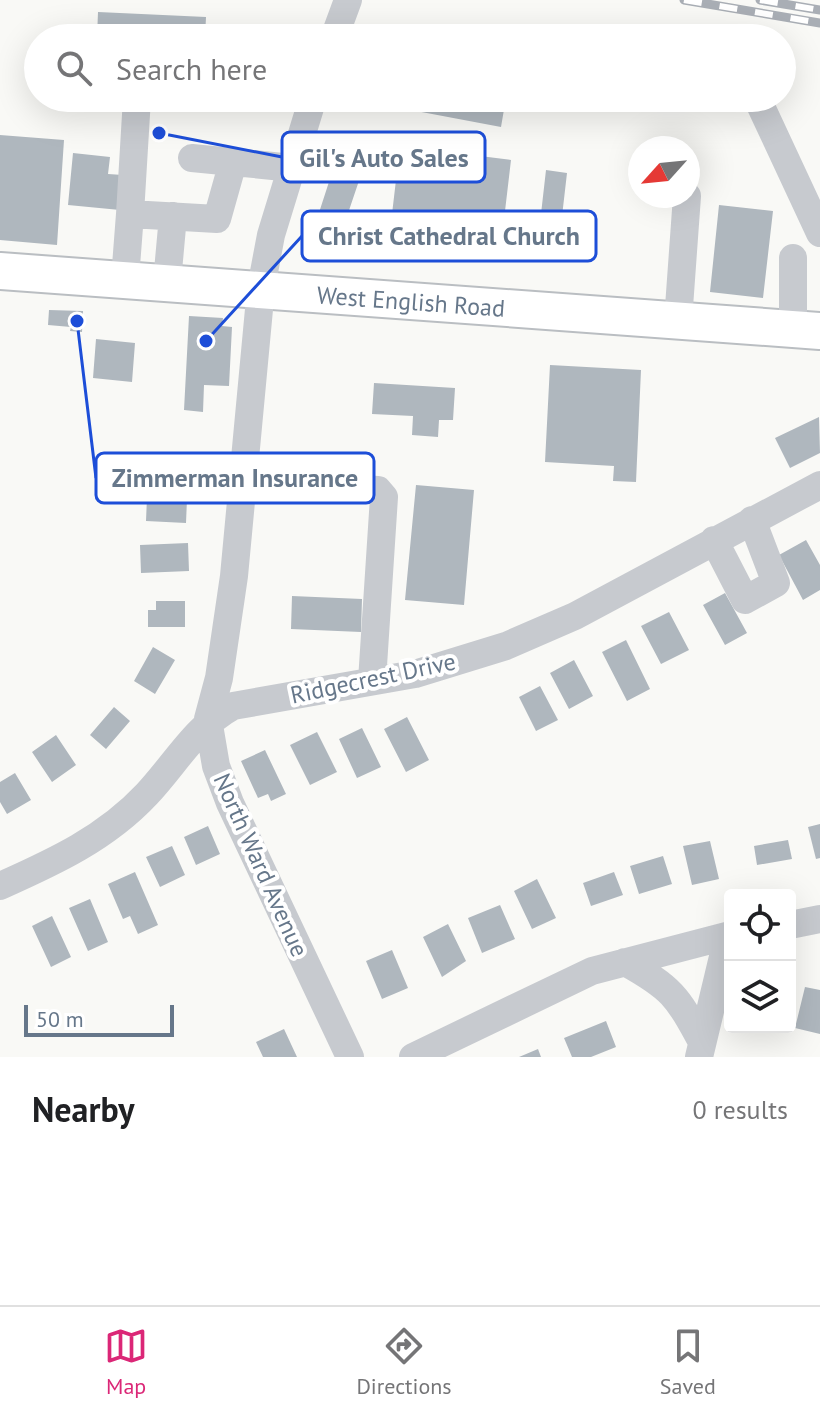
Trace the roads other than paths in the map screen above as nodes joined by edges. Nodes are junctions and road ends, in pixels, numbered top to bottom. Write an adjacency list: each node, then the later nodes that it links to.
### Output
1 (348, 0): 2 (street)
2 (339, 24)
3 (136, 112): 10 (street)
4 (309, 112): 8 (street, North Ward Avenue)
5 (764, 112): 12 (street)
6 (192, 158): 7 (street)
7 (233, 162): 8 (street); 11 (street)
8 (293, 168): 17 (street, North Ward Avenue)
9 (686, 208): 18 (street)
10 (130, 214): 11 (street); 15 (street)
11 (173, 216): 16 (street)
12 (820, 233)
13 (793, 258): 19 (street)
14 (0, 271): 15 (main road, West English Road)
15 (125, 279): 16 (main road, West English Road)
16 (167, 282): 17 (main road, West English Road)
17 (261, 288): 18 (main road, West English Road); 20 (street, North Ward Avenue)
18 (678, 321): 19 (main road, West English Road)
19 (807, 330)
20 (243, 483): 24 (street); 25 (street, North Ward Avenue)
21 (820, 485): 22 (street, Ridgecrest Drive)
22 (752, 520): 23 (street, Ridgecrest Drive); 23 (street)
23 (714, 540): 24 (street, Ridgecrest Drive)
24 (372, 681): 25 (street, Ridgecrest Drive)
25 (208, 719): 26 (street, Ridgecrest Drive); 33 (street, North Ward Avenue)
26 (0, 886)
27 (820, 919): 28 (street)
28 (796, 924)
29 (724, 937): 31 (street)
30 (724, 956): 32 (street)
31 (625, 962): 32 (street); 34 (street)
32 (701, 1050)
33 (350, 1057)
34 (413, 1057)

